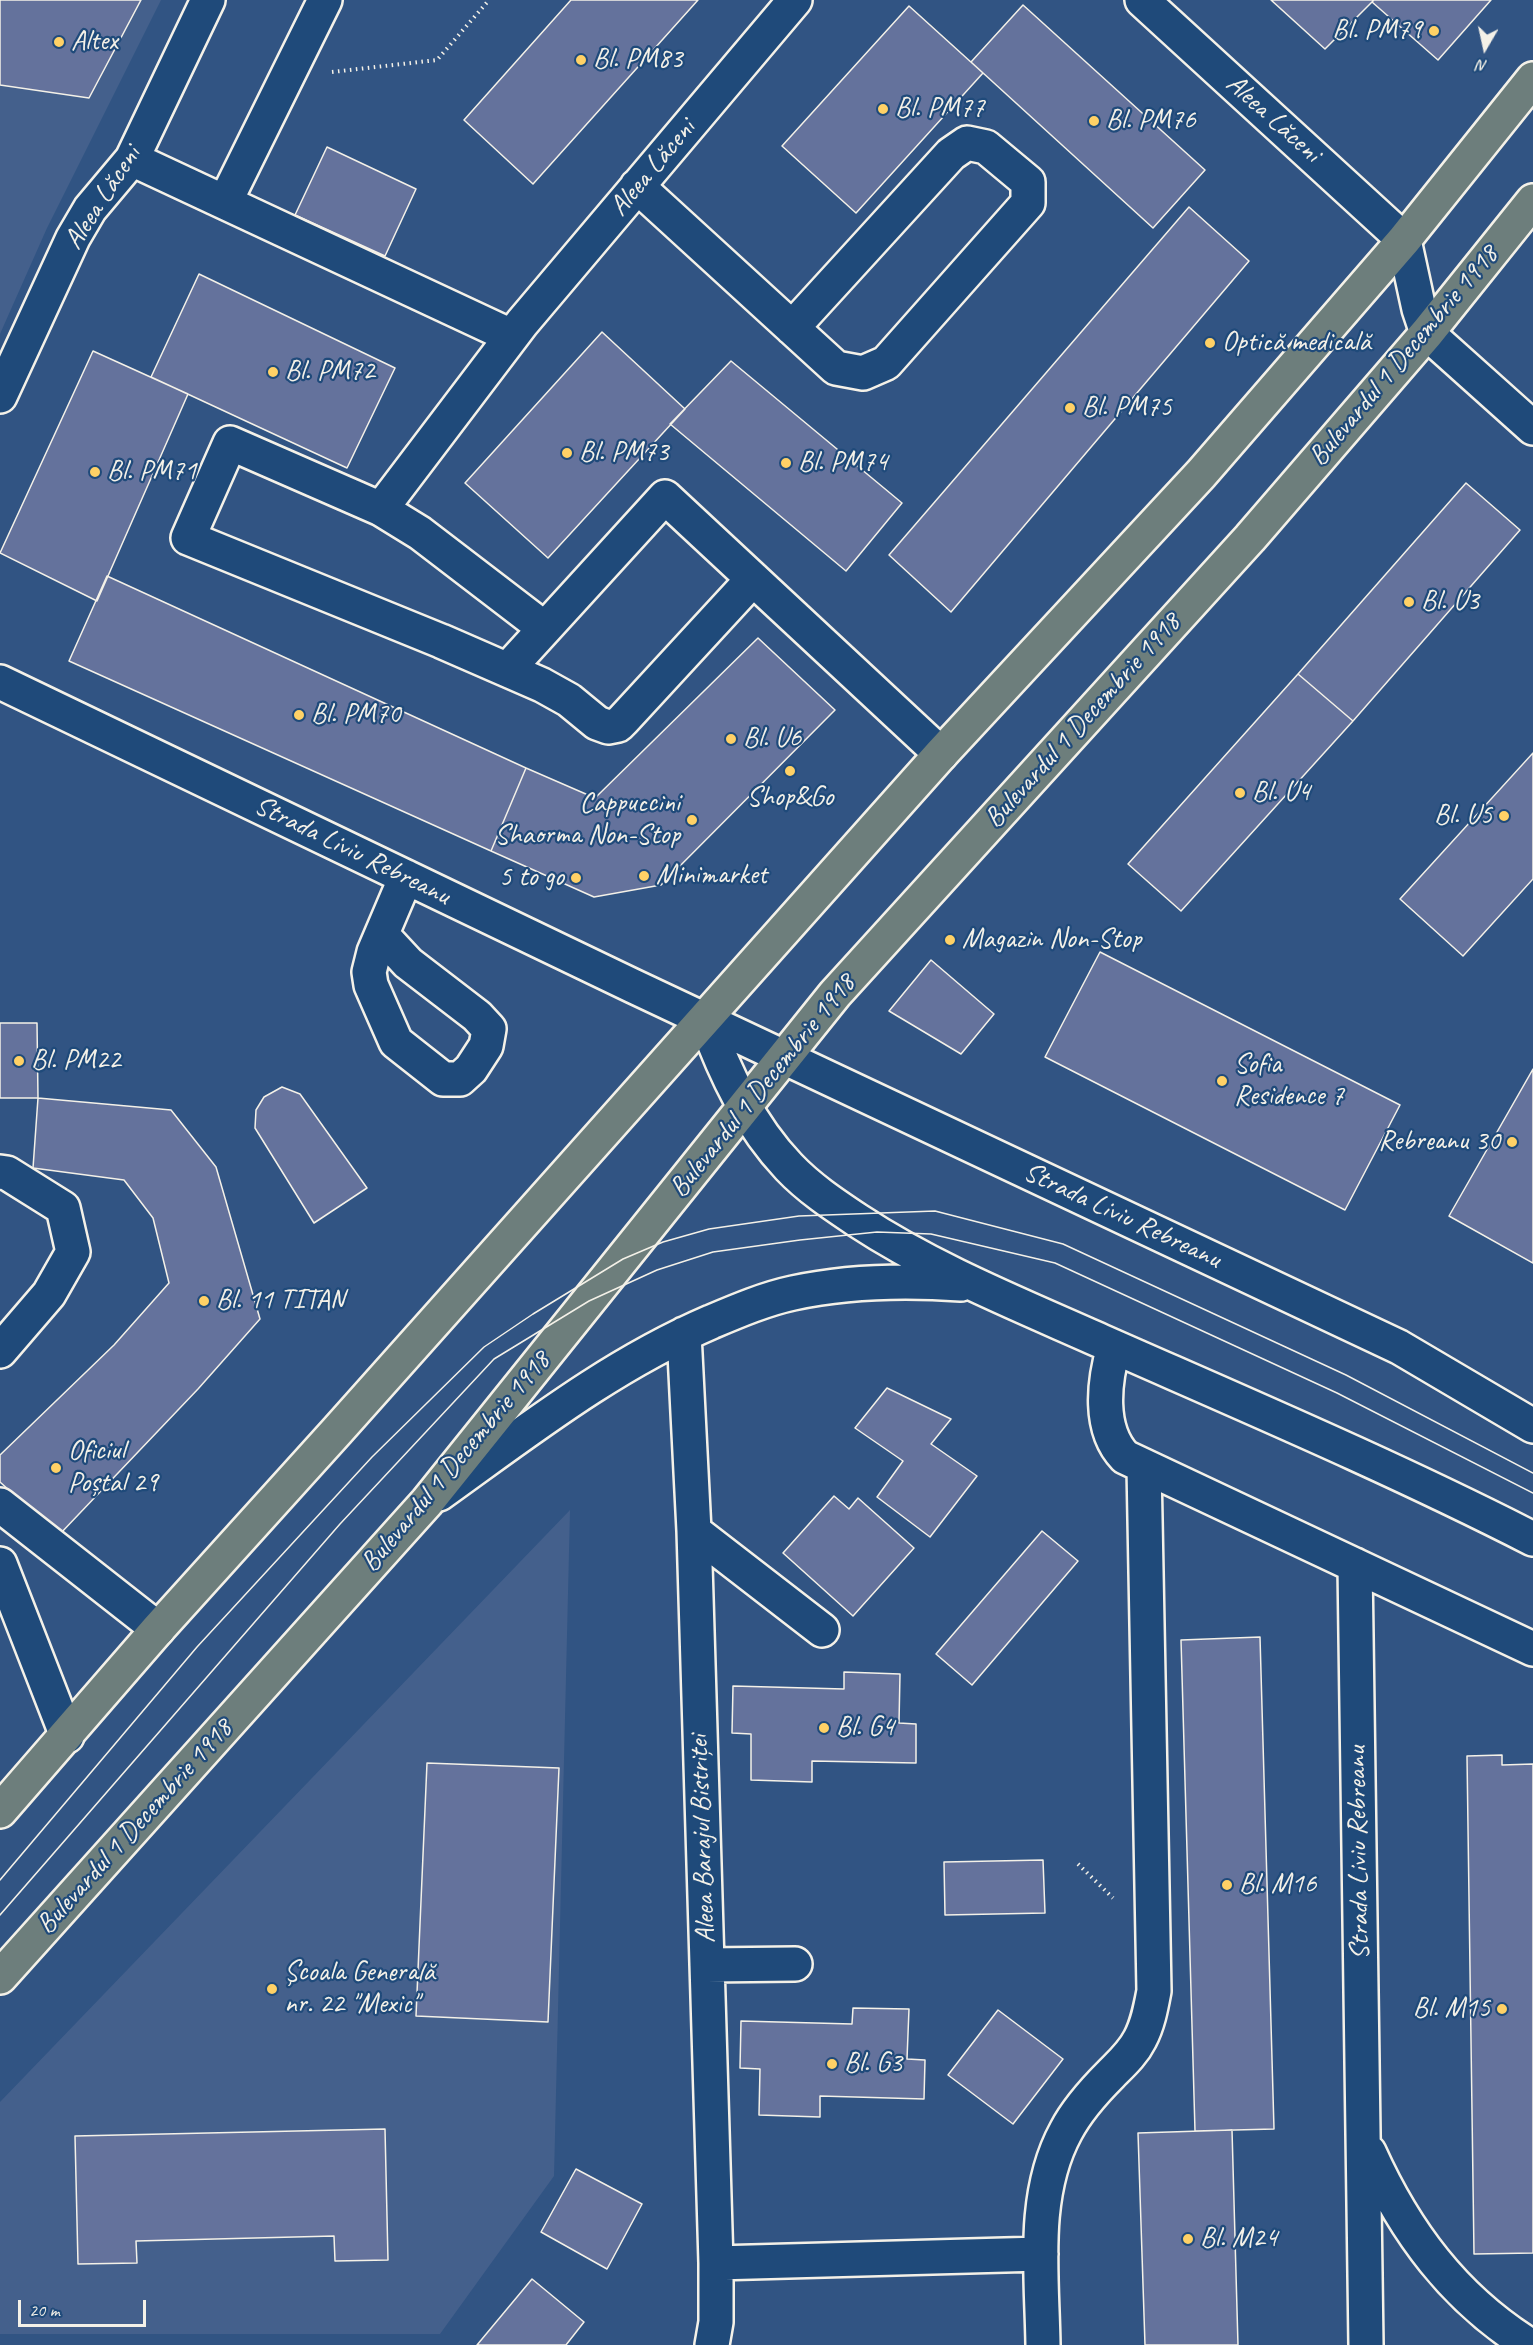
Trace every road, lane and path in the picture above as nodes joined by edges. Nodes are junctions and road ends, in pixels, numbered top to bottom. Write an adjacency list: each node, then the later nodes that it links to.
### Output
1 (208, 0): 8 (street, Aleea Lăceni)
2 (325, 0): 6 (street)
3 (489, 0): 6 (path)
4 (795, 0): 9 (street, Aleea Lăceni)
5 (1142, 0): 12 (street, Aleea Lăceni)
6 (286, 77): 11 (street)
7 (1533, 79): 12 (main road)
8 (132, 159): 11 (street); 16 (street, Aleea Lăceni)
9 (637, 186): 13 (street); 15 (street, Aleea Lăceni)
10 (1533, 201): 14 (main road, Bulevardul 1 Decembrie 1918)
11 (225, 202): 15 (street)
12 (1404, 240): 14 (street); 23 (main road)
13 (792, 328): 13 (street)
14 (1427, 333): 17 (street); 27 (main road, Bulevardul 1 Decembrie 1918)
15 (511, 336): 18 (street, Aleea Lăceni)
16 (0, 396)
17 (1533, 428)
18 (381, 509): 20 (street); 21 (street)
19 (753, 579): 20 (street); 21 (street); 23 (street)
20 (544, 628): 21 (street)
21 (508, 669)
22 (0, 682): 24 (street, Strada Liviu Rebreanu)
23 (941, 754): 26 (main road)
24 (406, 877): 25 (street); 26 (street, Strada Liviu Rebreanu)
25 (382, 935)
26 (705, 1019): 27 (street, Strada Liviu Rebreanu); 28 (street); 42 (main road)
27 (784, 1057): 28 (main road, Bulevardul 1 Decembrie 1918); 34 (street, Strada Liviu Rebreanu)
28 (744, 1108): 30 (street); 36 (main road, Bulevardul 1 Decembrie 1918)
29 (0, 1172): 33 (street)
30 (974, 1284): 31 (street); 32 (street)
31 (684, 1334): 36 (street); 38 (street, Aleea Barajul Bistriței)
32 (1114, 1347): 35 (street); 39 (street)
33 (0, 1351)
34 (1532, 1423)
35 (1144, 1467): 41 (street); 51 (street)
36 (428, 1502): 49 (main road, Bulevardul 1 Decembrie 1918)
37 (0, 1505): 42 (street)
38 (694, 1531): 43 (street); 48 (street, Aleea Barajul Bistriței)
39 (1533, 1539)
40 (0, 1564): 45 (street)
41 (1355, 1565): 44 (street); 50 (street, Strada Liviu Rebreanu)
42 (158, 1629): 45 (main road)
43 (822, 1630)
44 (1533, 1649)
45 (67, 1736): 46 (main road)
46 (0, 1811)
47 (795, 1964): 48 (street)
48 (707, 1965): 52 (street, Aleea Barajul Bistriței)
49 (0, 1977)
50 (1363, 2140): 55 (street, Strada Liviu Rebreanu); 56 (street, Strada Liviu Rebreanu)
51 (1041, 2254): 52 (street); 54 (street)
52 (716, 2263): 53 (street, Aleea Barajul Bistriței)
53 (712, 2345)
54 (1043, 2345)
55 (1366, 2345)
56 (1529, 2345)

